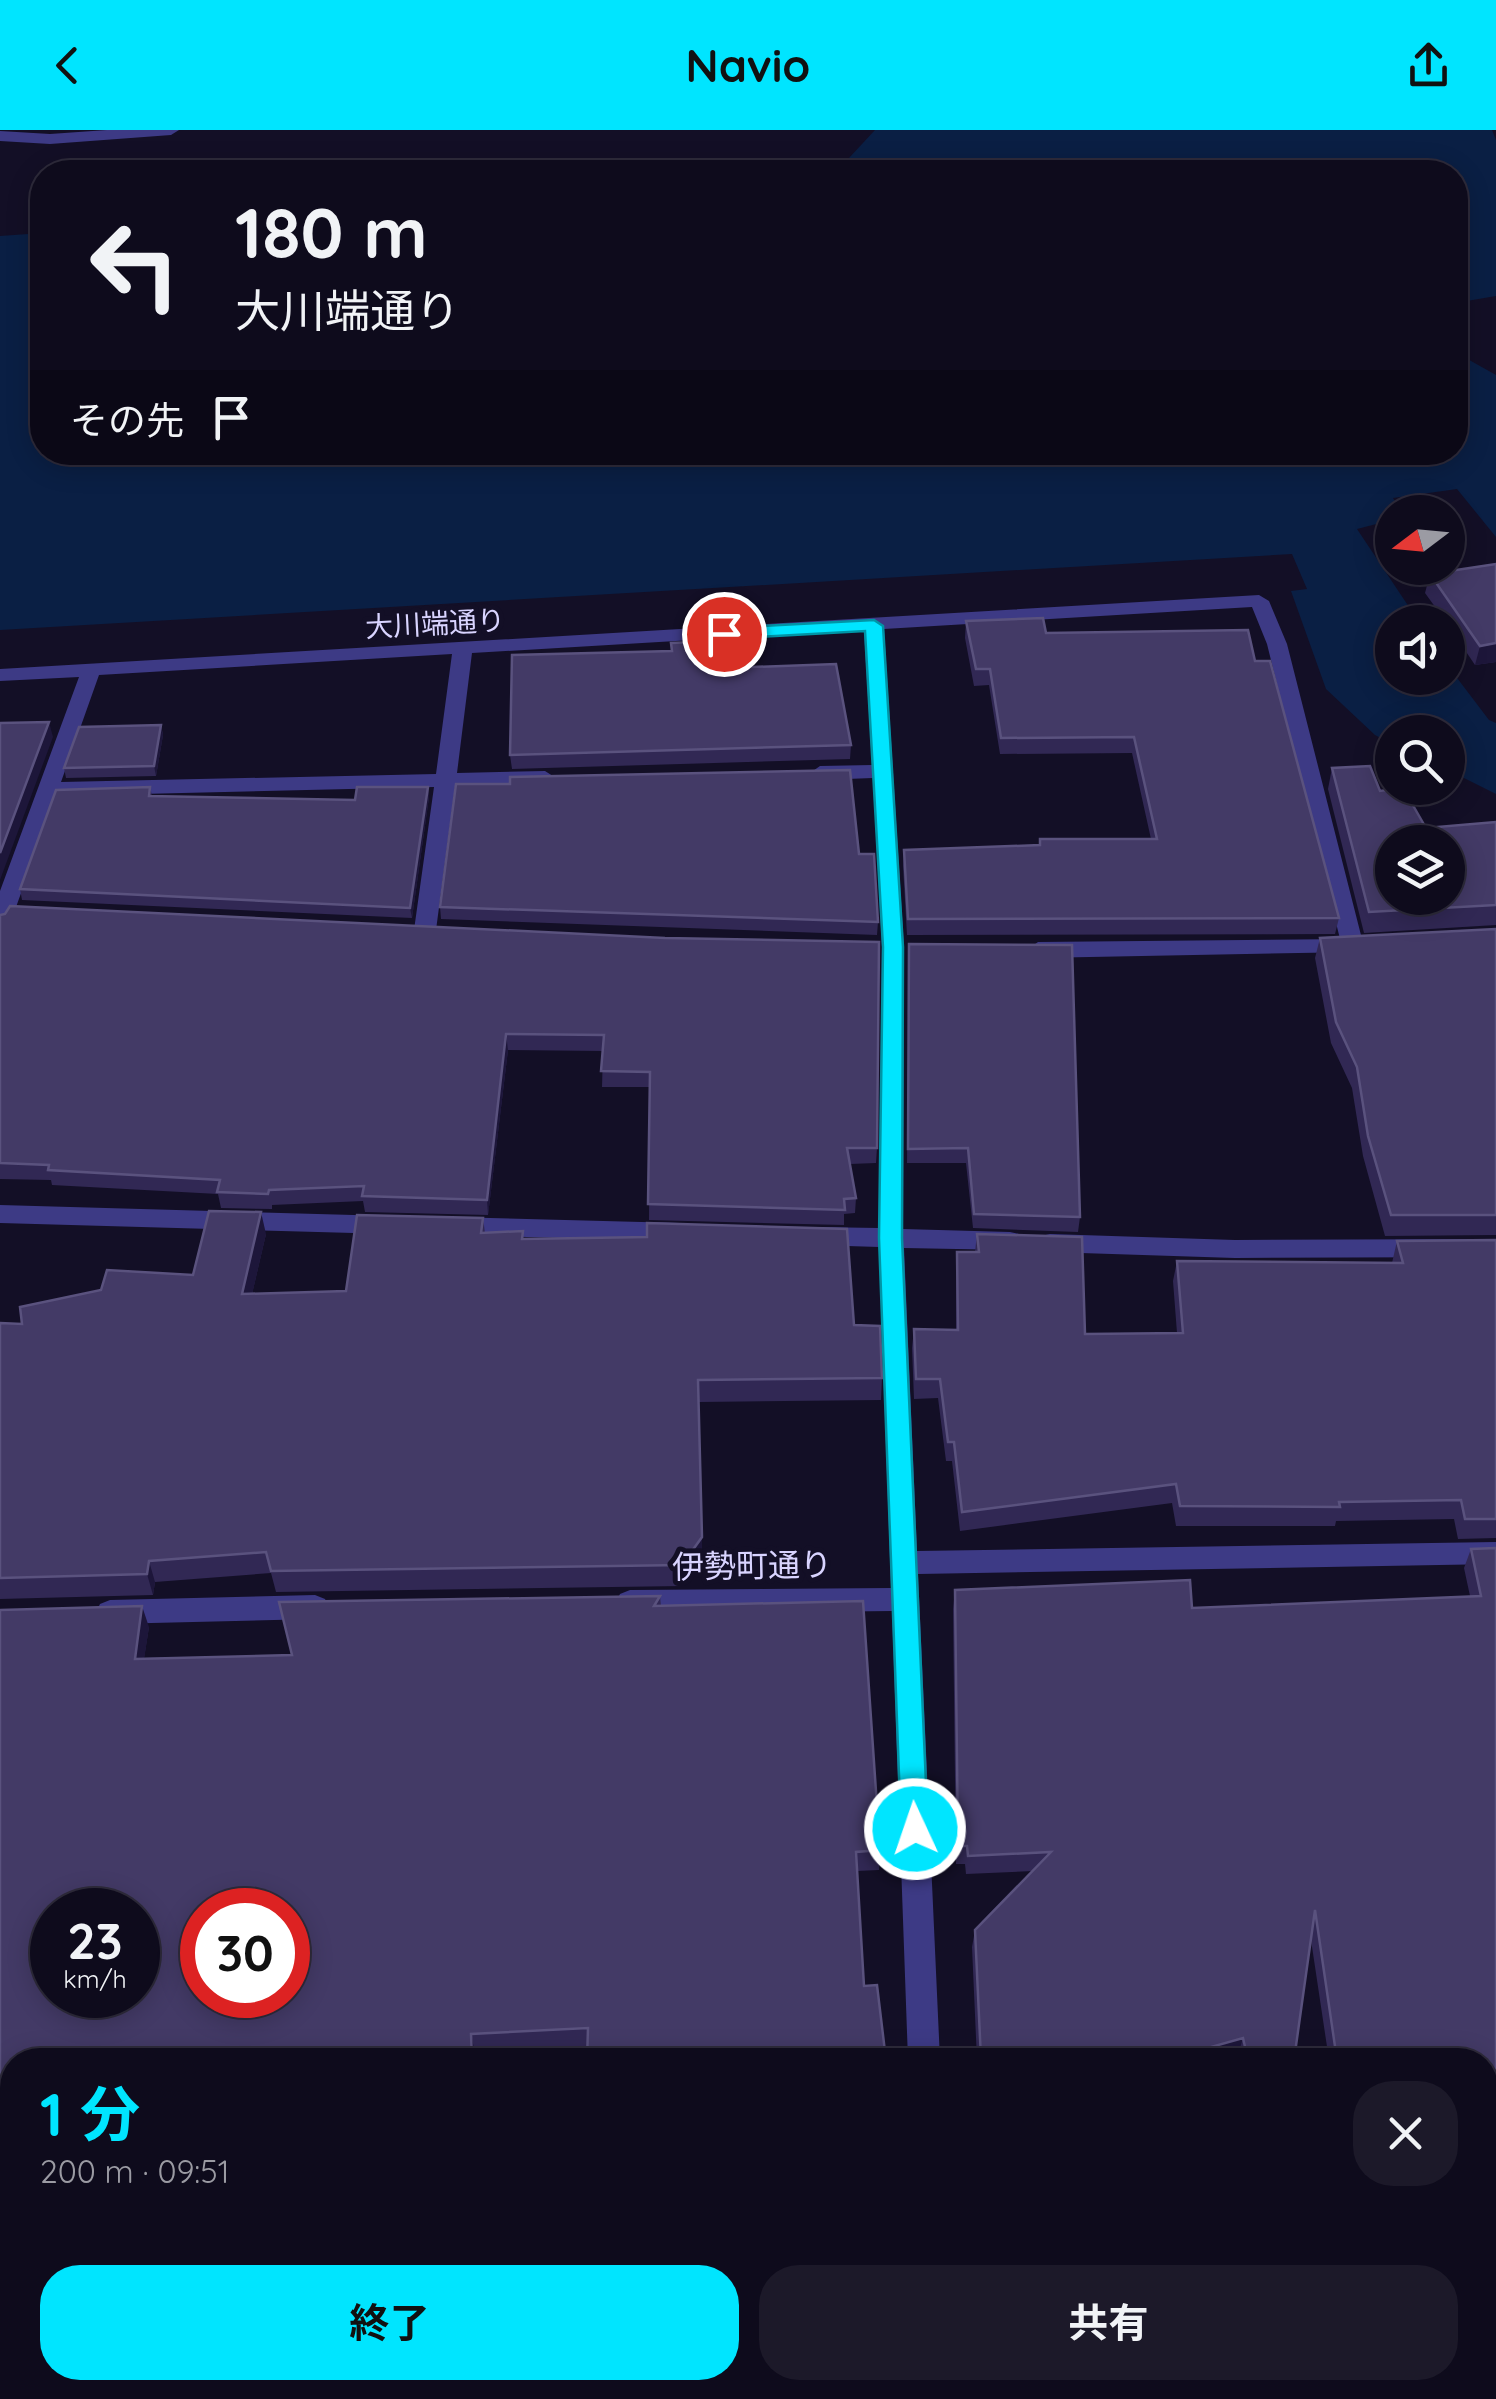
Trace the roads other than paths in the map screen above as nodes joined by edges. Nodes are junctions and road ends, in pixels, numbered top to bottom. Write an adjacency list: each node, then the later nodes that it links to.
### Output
1 (171, 130): 2 (street)
2 (0, 136)
3 (874, 626): 4 (street, 大川端通り); 7 (street); 14 (street, 大川端通り)
4 (463, 648): 5 (street, 大川端通り); 10 (street)
5 (92, 670): 6 (street, 大川端通り); 11 (street)
6 (0, 675)
7 (882, 772): 8 (street); 18 (street)
8 (803, 773)
9 (564, 777): 10 (street)
10 (445, 780): 11 (street); 13 (street)
11 (50, 789): 12 (street)
12 (7, 907)
13 (426, 930)
14 (1023, 950)
15 (0, 1214): 16 (street)
16 (712, 1233)
17 (792, 1235): 18 (street)
18 (890, 1238): 19 (street); 21 (street)
19 (1496, 1248)
20 (1496, 1553): 21 (street)
21 (906, 1563): 22 (street)
22 (905, 1598): 23 (street, 伊勢町通り); 26 (street)
23 (606, 1602)
24 (348, 1606): 25 (street)
25 (78, 1613)
26 (924, 2048)

